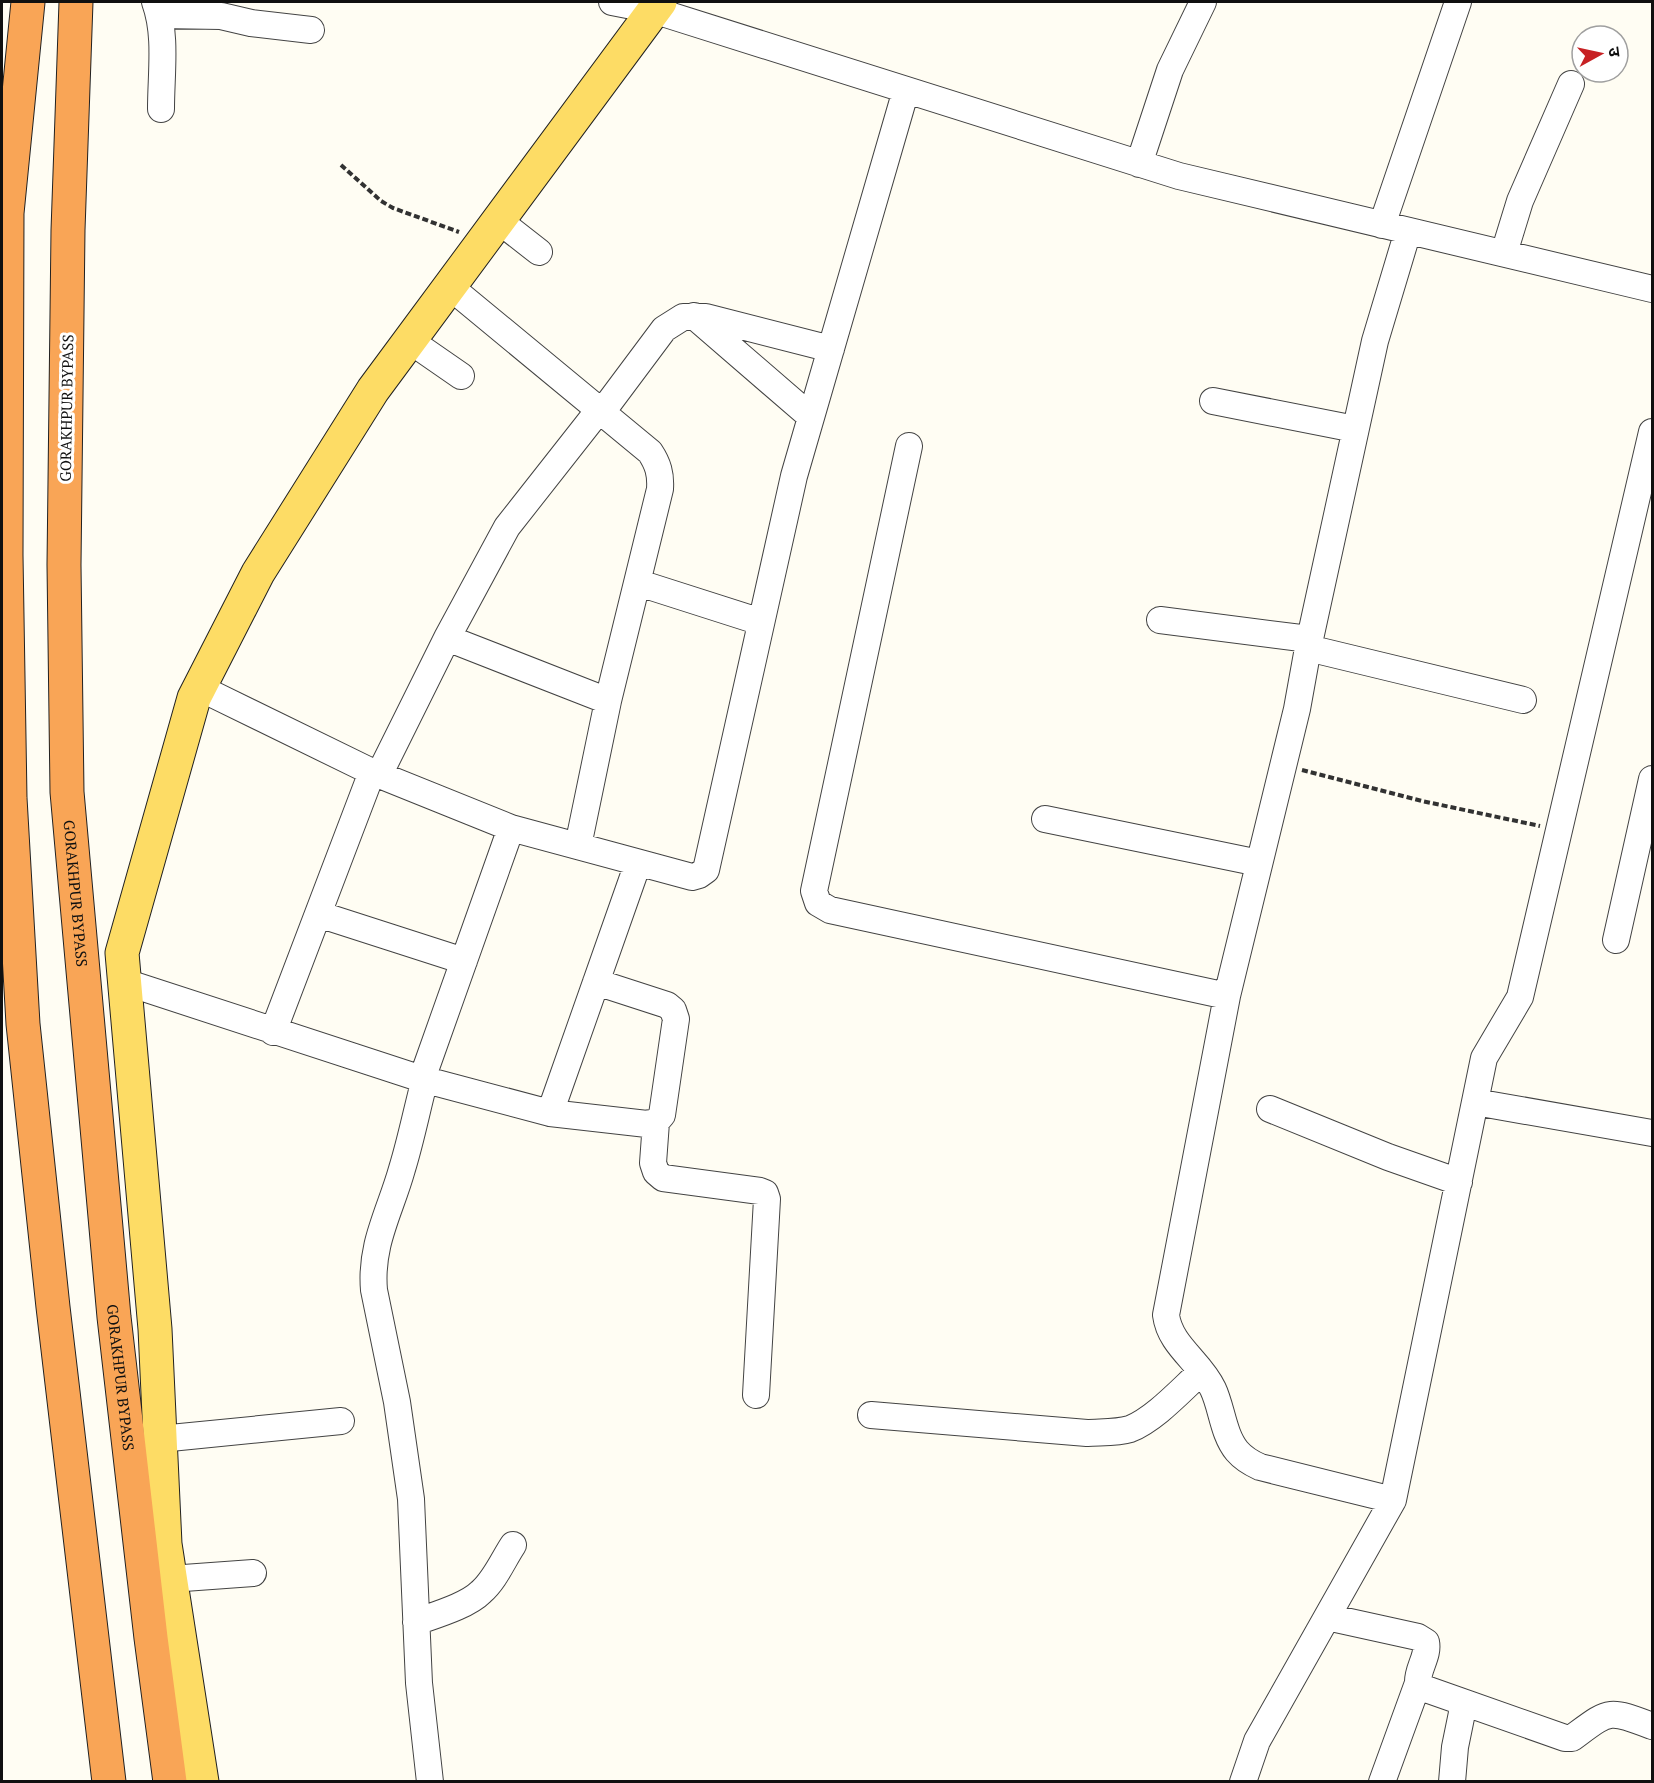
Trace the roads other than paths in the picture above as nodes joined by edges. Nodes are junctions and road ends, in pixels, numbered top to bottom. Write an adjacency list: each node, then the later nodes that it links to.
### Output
1 (28, 2): 74 (highway)
2 (76, 2): 75 (highway, GORAKHPUR BYPASS)
3 (612, 2): 6 (street)
4 (1458, 2): 13 (street)
5 (1198, 3): 12 (street)
6 (656, 6): 10 (street); 14 (main road)
7 (158, 8): 8 (street); 11 (street)
8 (311, 30)
9 (1571, 84): 17 (street)
10 (906, 90): 12 (street); 22 (street)
11 (161, 109)
12 (1139, 164): 13 (street)
13 (1382, 225): 15 (street)
14 (490, 230): 16 (street); 18 (main road)
15 (1408, 231): 17 (street); 27 (street)
16 (539, 252)
17 (1504, 254): 19 (street)
18 (449, 286): 21 (main road); 25 (street)
19 (1653, 289)
20 (693, 316): 22 (street); 25 (street); 26 (street)
21 (409, 340): 23 (street); 35 (main road)
22 (831, 349): 26 (street)
23 (461, 376)
24 (1213, 401): 27 (street)
25 (601, 411): 30 (street); 33 (street)
26 (811, 417): 32 (street)
27 (1355, 429): 34 (street)
28 (1653, 432): 54 (street)
29 (909, 446): 51 (street)
30 (639, 584): 32 (street); 37 (street)
31 (1160, 620): 34 (street)
32 (761, 622): 44 (street)
33 (447, 638): 37 (street); 38 (street)
34 (1309, 644): 36 (street); 45 (street)
35 (200, 688): 38 (street); 50 (main road)
36 (1523, 700)
37 (608, 701): 42 (street)
38 (376, 774): 41 (street); 46 (street)
39 (1653, 779): 43 (street)
40 (1045, 819): 45 (street)
41 (512, 828): 42 (street); 48 (street)
42 (579, 846): 44 (street)
43 (1643, 862): 47 (street)
44 (638, 863): 49 (street)
45 (1259, 863): 51 (street)
46 (318, 914): 48 (street); 52 (street)
47 (1616, 940)
48 (464, 961): 53 (street)
49 (596, 981): 56 (street); 57 (street)
50 (125, 982): 52 (street); 64 (main road)
51 (1227, 996): 60 (street)
52 (273, 1032): 53 (street)
53 (424, 1079): 56 (street); 70 (street)
54 (1475, 1102): 58 (street); 59 (street)
55 (1270, 1109): 59 (street)
56 (549, 1113): 57 (street)
57 (656, 1122): 61 (street)
58 (1653, 1133)
59 (1459, 1182): 65 (street)
60 (1201, 1372): 62 (street); 65 (street)
61 (756, 1395)
62 (871, 1414)
63 (341, 1421): 64 (street)
64 (160, 1439): 68 (main road)
65 (1394, 1500): 69 (street)
66 (513, 1545): 70 (street)
67 (253, 1574): 68 (street)
68 (170, 1579): 76 (main road)
69 (1327, 1617): 71 (street); 78 (street)
70 (416, 1622): 77 (street)
71 (1418, 1683): 72 (street); 79 (street)
72 (1464, 1702): 73 (street); 80 (street)
73 (1653, 1726)
74 (109, 1782)
75 (170, 1782)
76 (202, 1782)
77 (430, 1782)
78 (1243, 1782)
79 (1382, 1782)
80 (1452, 1782)

